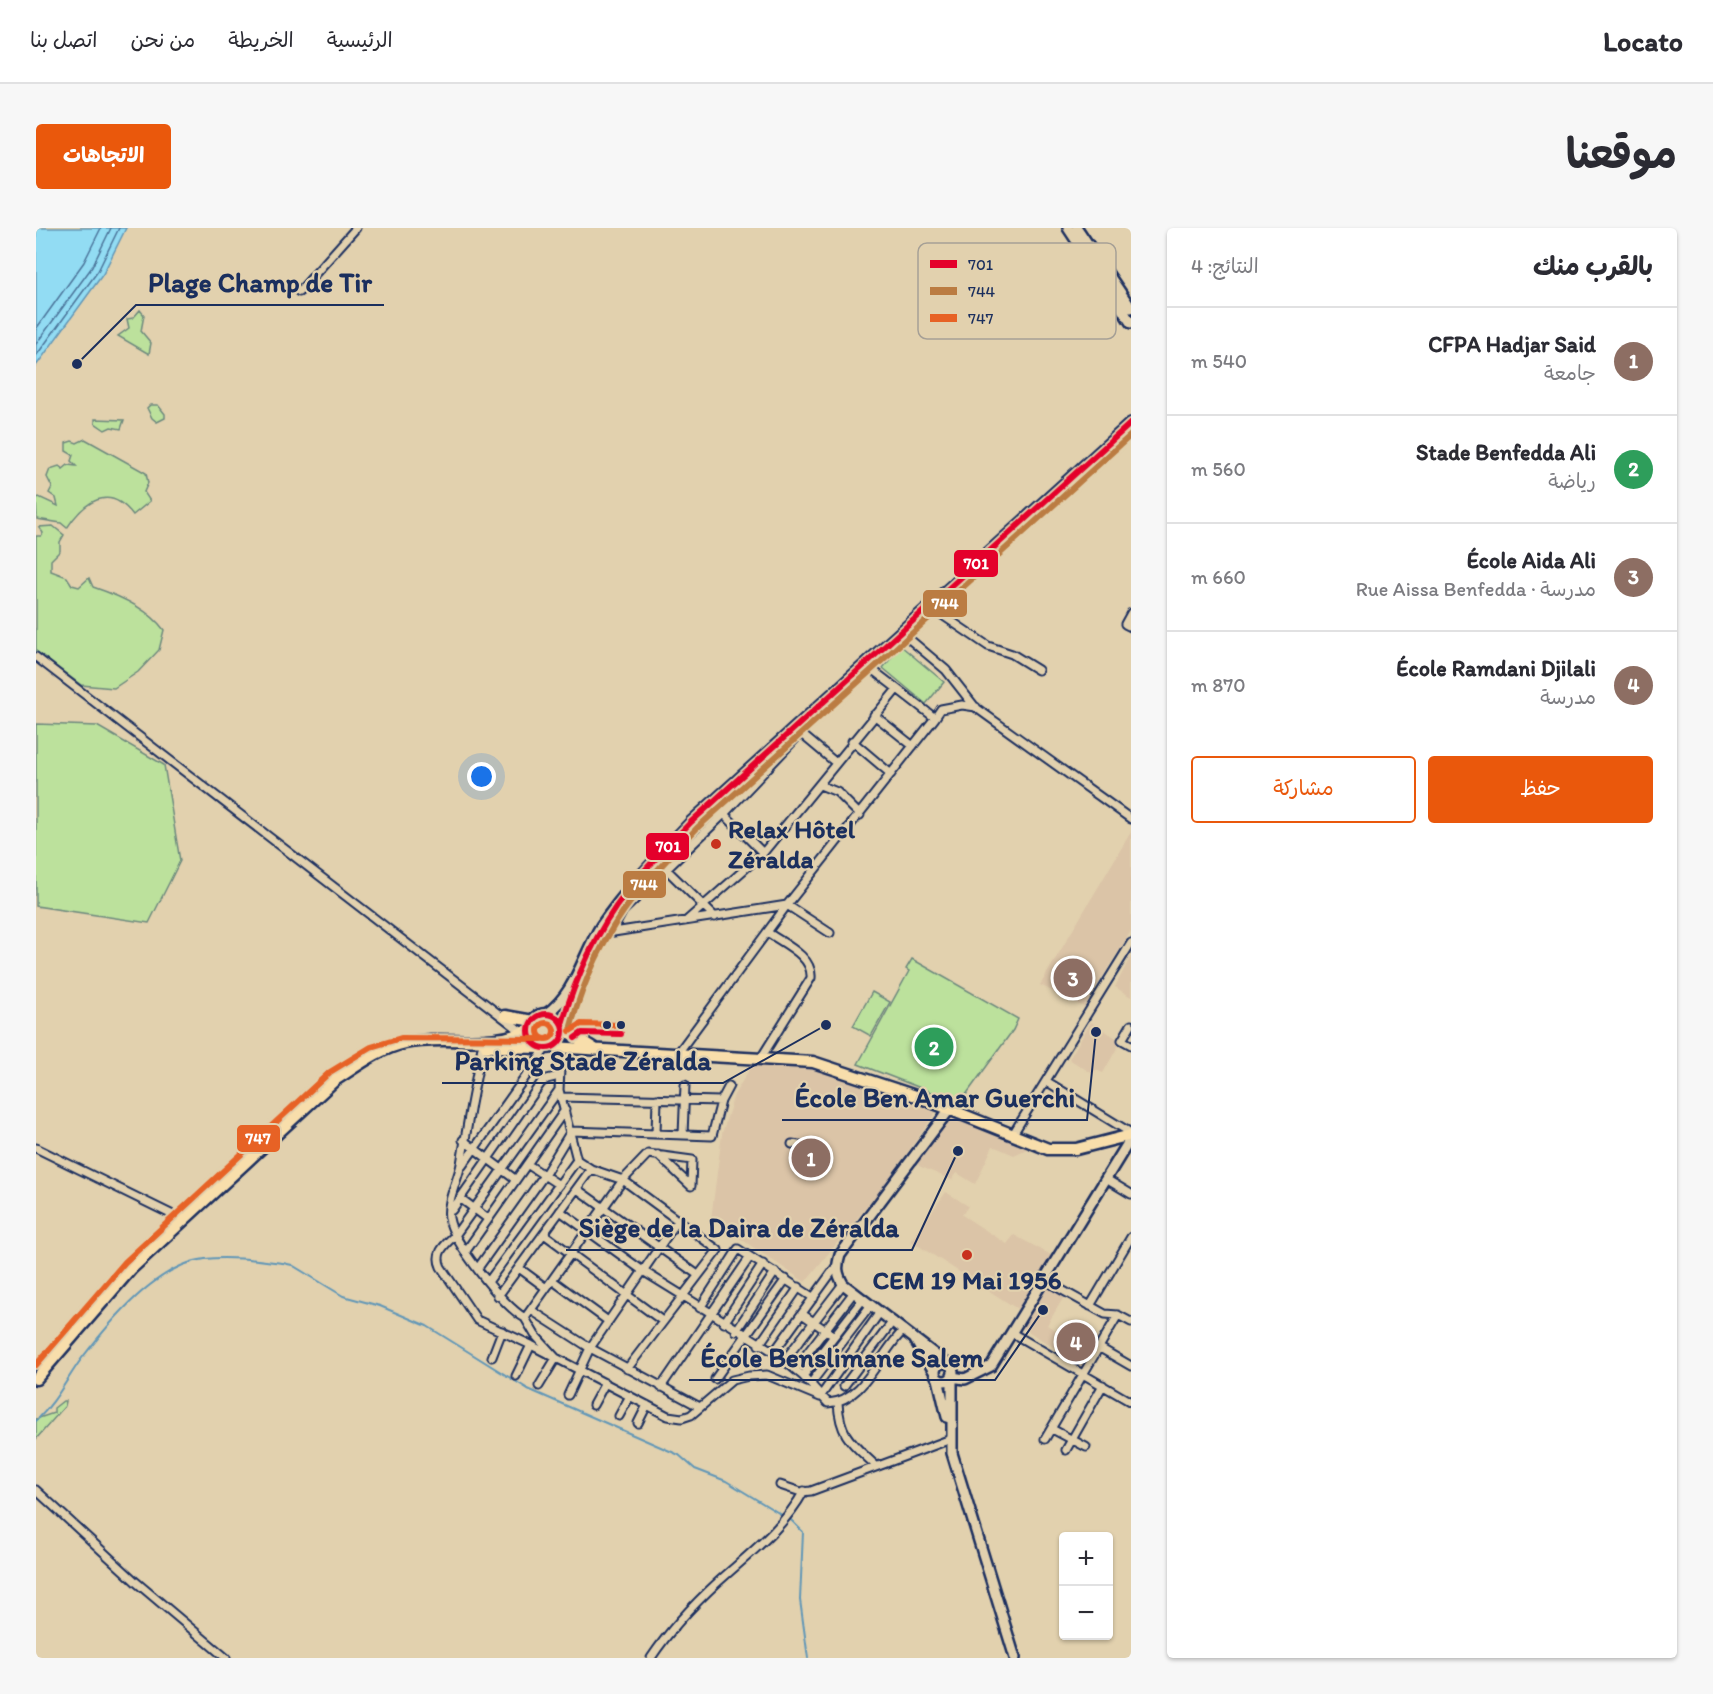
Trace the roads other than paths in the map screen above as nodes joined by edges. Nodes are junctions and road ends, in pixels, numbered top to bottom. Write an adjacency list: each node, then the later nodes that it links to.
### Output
1 (356, 228): 7 (street)
2 (1068, 228): 4 (main road)
3 (1077, 228): 5 (main road)
4 (1078, 243)
5 (1087, 243)
6 (1116, 286): 9 (main road)
7 (299, 292)
8 (1116, 300): 10 (main road)
9 (1131, 308)
10 (1131, 323)
11 (1131, 423): 12 (main road)
12 (929, 606): 15 (main road); 18 (street)
13 (1131, 613): 14 (street)
14 (1131, 627)
15 (901, 632): 17 (main road); 20 (street)
16 (36, 657): 45 (street)
17 (865, 664): 19 (street); 23 (main road)
18 (1038, 670)
19 (897, 689): 21 (street); 22 (street)
20 (976, 707): 22 (street); 31 (street)
21 (874, 715): 24 (street); 25 (street)
22 (935, 718): 25 (street)
23 (797, 731): 26 (street); 29 (street); 37 (main road)
24 (852, 741): 26 (street); 27 (street)
25 (913, 746): 27 (street)
26 (836, 763): 28 (street)
27 (891, 774): 30 (street)
28 (819, 785): 30 (street); 32 (street)
29 (724, 814): 32 (street); 33 (street)
30 (860, 815): 34 (street)
31 (1131, 819)
32 (763, 853): 35 (street)
33 (666, 869): 35 (street); 39 (street)
34 (788, 904): 36 (street); 40 (street); 41 (street)
35 (703, 906): 36 (street); 38 (street)
36 (715, 917): 38 (street)
37 (607, 919): 42 (main road); 44 (main road)
38 (686, 921): 39 (street)
39 (616, 931): 42 (street)
40 (767, 932): 55 (street); 56 (street)
41 (830, 933)
42 (601, 934): 47 (main road)
43 (1131, 943): 58 (street)
44 (546, 1014): 47 (main road); 48 (main road)
45 (508, 1019): 48 (main road); 49 (main road)
46 (1131, 1024): 50 (street)
47 (562, 1026): 52 (main road); 53 (main road)
48 (530, 1030): 49 (main road); 52 (main road)
49 (510, 1038): 54 (main road)
50 (1131, 1046)
51 (482, 1047): 52 (main road); 54 (main road); 72 (street)
52 (550, 1048): 53 (main road); 57 (street); 76 (street)
53 (595, 1050): 55 (main road)
54 (385, 1051): 97 (main road)
55 (678, 1053): 56 (main road)
56 (761, 1058): 66 (main road)
57 (559, 1076): 61 (street); 78 (street)
58 (1046, 1081): 69 (street); 71 (street)
59 (685, 1085): 63 (street)
60 (729, 1086): 64 (street)
61 (560, 1093): 62 (street); 65 (street); 83 (street)
62 (657, 1099): 63 (street); 68 (street)
63 (684, 1099): 64 (street); 70 (street)
64 (722, 1101): 70 (street)
65 (565, 1110): 67 (street); 80 (street)
66 (949, 1110): 69 (main road); 108 (main road)
67 (571, 1131): 68 (street); 79 (street); 84 (street)
68 (656, 1134): 70 (street)
69 (1013, 1134): 71 (main road)
70 (683, 1135)
71 (1131, 1135): 85 (main road)
72 (463, 1140): 76 (street); 81 (street)
73 (792, 1144): 74 (street)
74 (805, 1146)
75 (36, 1148): 97 (street)
76 (473, 1149): 78 (street); 81 (street)
77 (658, 1155): 77 (street); 87 (street)
78 (487, 1160): 83 (street); 91 (street)
79 (577, 1160): 82 (street); 88 (street)
80 (527, 1164): 84 (street); 86 (street)
81 (460, 1168): 95 (street)
82 (591, 1169): 87 (street); 89 (street)
83 (502, 1170): 86 (street); 93 (street)
84 (545, 1174): 88 (street); 109 (street)
85 (1106, 1179): 90 (street); 116 (main road)
86 (516, 1180): 96 (street)
87 (623, 1180): 92 (street); 98 (street)
88 (559, 1185): 117 (street)
89 (577, 1189): 92 (street); 94 (street)
90 (1131, 1194)
91 (460, 1198): 93 (street); 95 (street)
92 (604, 1208): 99 (street); 103 (street)
93 (474, 1209): 96 (street); 100 (street)
94 (560, 1211): 99 (street); 101 (street)
95 (448, 1215): 100 (street)
96 (488, 1219): 104 (street)
97 (183, 1220): 169 (main road)
98 (678, 1220): 103 (street); 113 (street)
99 (588, 1230): 105 (street); 111 (street)
100 (456, 1234): 104 (street); 142 (street)
101 (544, 1234): 105 (street); 110 (street)
102 (1131, 1237): 127 (street)
103 (660, 1248): 111 (street); 113 (street)
104 (466, 1251): 109 (street)
105 (570, 1254): 115 (street); 122 (street)
106 (750, 1257): 107 (street); 128 (street); 132 (street)
107 (763, 1264): 112 (street); 140 (street)
108 (837, 1265): 118 (main road); 125 (street)
109 (478, 1268): 117 (street)
110 (519, 1268): 120 (street); 124 (street)
111 (643, 1271): 122 (street); 123 (street)
112 (775, 1272): 114 (street); 143 (street)
113 (698, 1275): 123 (street)
114 (786, 1279): 119 (street); 147 (street)
115 (552, 1280): 120 (street); 137 (street)
116 (1044, 1280): 127 (street); 145 (main road)
117 (488, 1282): 124 (street)
118 (843, 1284): 121 (main road); 139 (street)
119 (799, 1287): 125 (street); 149 (street)
120 (546, 1288): 129 (street)
121 (854, 1292): 126 (main road); 141 (street)
122 (627, 1295): 135 (street); 137 (street)
123 (681, 1295): 128 (street); 135 (street)
124 (498, 1296): 134 (street)
125 (814, 1298): 131 (street)
126 (867, 1302): 130 (main road); 146 (street); 171 (street)
127 (1090, 1306): 133 (street)
128 (700, 1308): 132 (street)
129 (531, 1310): 134 (street); 150 (street)
130 (880, 1312): 138 (main road); 167 (street)
131 (802, 1314): 139 (street); 152 (street)
132 (712, 1315): 140 (street); 175 (street)
133 (1118, 1315): 136 (street); 151 (street)
134 (525, 1318): 154 (street)
135 (661, 1320): 158 (street)
136 (1130, 1320)
137 (608, 1321): 150 (street)
138 (893, 1321): 144 (main road); 174 (street)
139 (814, 1322): 141 (street); 155 (street)
140 (724, 1323): 143 (street)
141 (825, 1330): 146 (street); 159 (street)
142 (502, 1331): 148 (street); 153 (street)
143 (736, 1331): 147 (street)
144 (908, 1333): 156 (main road); 164 (main road); 176 (street)
145 (1012, 1333): 161 (street); 165 (main road)
146 (834, 1336): 163 (street)
147 (746, 1337): 149 (street); 168 (street)
148 (531, 1345): 154 (street); 162 (street)
149 (759, 1345): 152 (street)
150 (590, 1348): 158 (street); 160 (street)
151 (1100, 1348): 157 (street); 161 (street)
152 (774, 1352): 155 (street)
153 (492, 1357)
154 (556, 1358): 160 (street); 173 (street)
155 (784, 1361): 159 (street)
156 (949, 1365): 164 (main road); 165 (main road); 166 (main road)
157 (1131, 1366)
158 (627, 1369): 175 (street)
159 (795, 1369): 163 (street)
160 (580, 1370): 170 (street); 177 (street)
161 (1085, 1375): 172 (street); 187 (street)
162 (516, 1376)
163 (803, 1376): 171 (street)
164 (936, 1376): 166 (main road); 188 (main road)
165 (973, 1376): 166 (main road)
166 (952, 1377): 188 (main road)
167 (834, 1378): 174 (street); 179 (street)
168 (715, 1379)
169 (36, 1380)
170 (605, 1383): 178 (street); 182 (street)
171 (810, 1383): 179 (street)
172 (1103, 1385): 180 (street); 190 (street)
173 (539, 1386)
174 (844, 1386): 176 (street)
175 (662, 1387): 184 (street)
176 (854, 1394): 181 (street)
177 (568, 1395)
178 (630, 1396): 183 (street); 185 (street)
179 (820, 1397): 181 (street); 184 (street)
180 (1131, 1402)
181 (838, 1403): 193 (street)
182 (593, 1405)
183 (647, 1405): 184 (street); 186 (street)
184 (700, 1407)
185 (619, 1416)
186 (638, 1423)
187 (1052, 1429): 189 (street); 190 (street)
188 (950, 1434): 193 (street); 199 (main road)
189 (1045, 1439)
190 (1071, 1439): 191 (street); 192 (street)
191 (1086, 1447)
192 (1066, 1450)
193 (875, 1465): 196 (street)
194 (780, 1485): 196 (street)
195 (36, 1490): 197 (street)
196 (804, 1491): 198 (street)
197 (226, 1658)
198 (651, 1658)
199 (1015, 1658)

